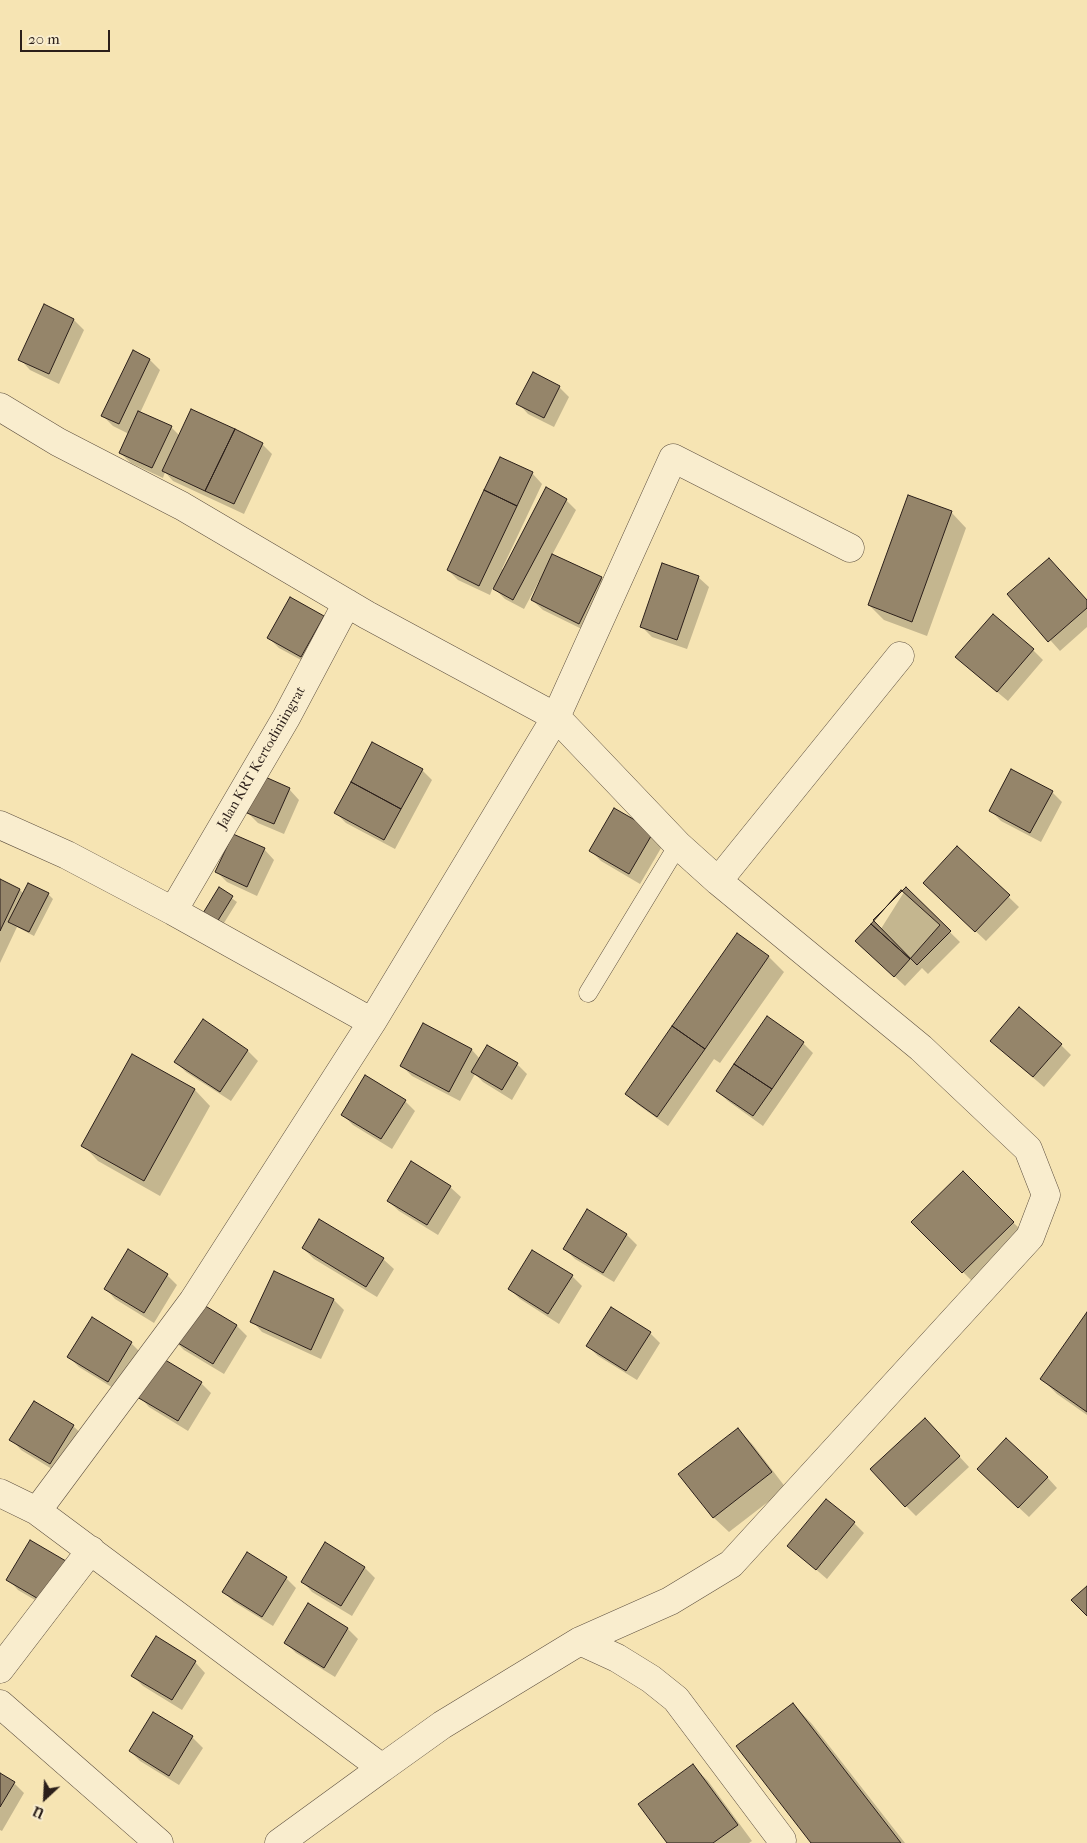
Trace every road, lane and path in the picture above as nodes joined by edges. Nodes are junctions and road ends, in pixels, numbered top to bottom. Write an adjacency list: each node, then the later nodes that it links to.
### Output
1 (0, 408): 3 (street)
2 (850, 548): 5 (street)
3 (347, 604): 5 (street); 9 (street, Jalan KRT Kertodiniingrat)
4 (900, 656): 8 (street)
5 (556, 717): 7 (street); 11 (street)
6 (0, 825): 9 (street)
7 (678, 845): 8 (street); 10 (lane)
8 (718, 881): 15 (street)
9 (173, 911): 11 (street)
10 (588, 993)
11 (372, 1022): 13 (street)
12 (0, 1493): 13 (street)
13 (37, 1511): 14 (street)
14 (90, 1550): 16 (street); 18 (street)
15 (580, 1641): 18 (street); 19 (street)
16 (0, 1669)
17 (0, 1704): 20 (street)
18 (382, 1768): 21 (street)
19 (782, 1840)
20 (159, 1843)
21 (279, 1843)

